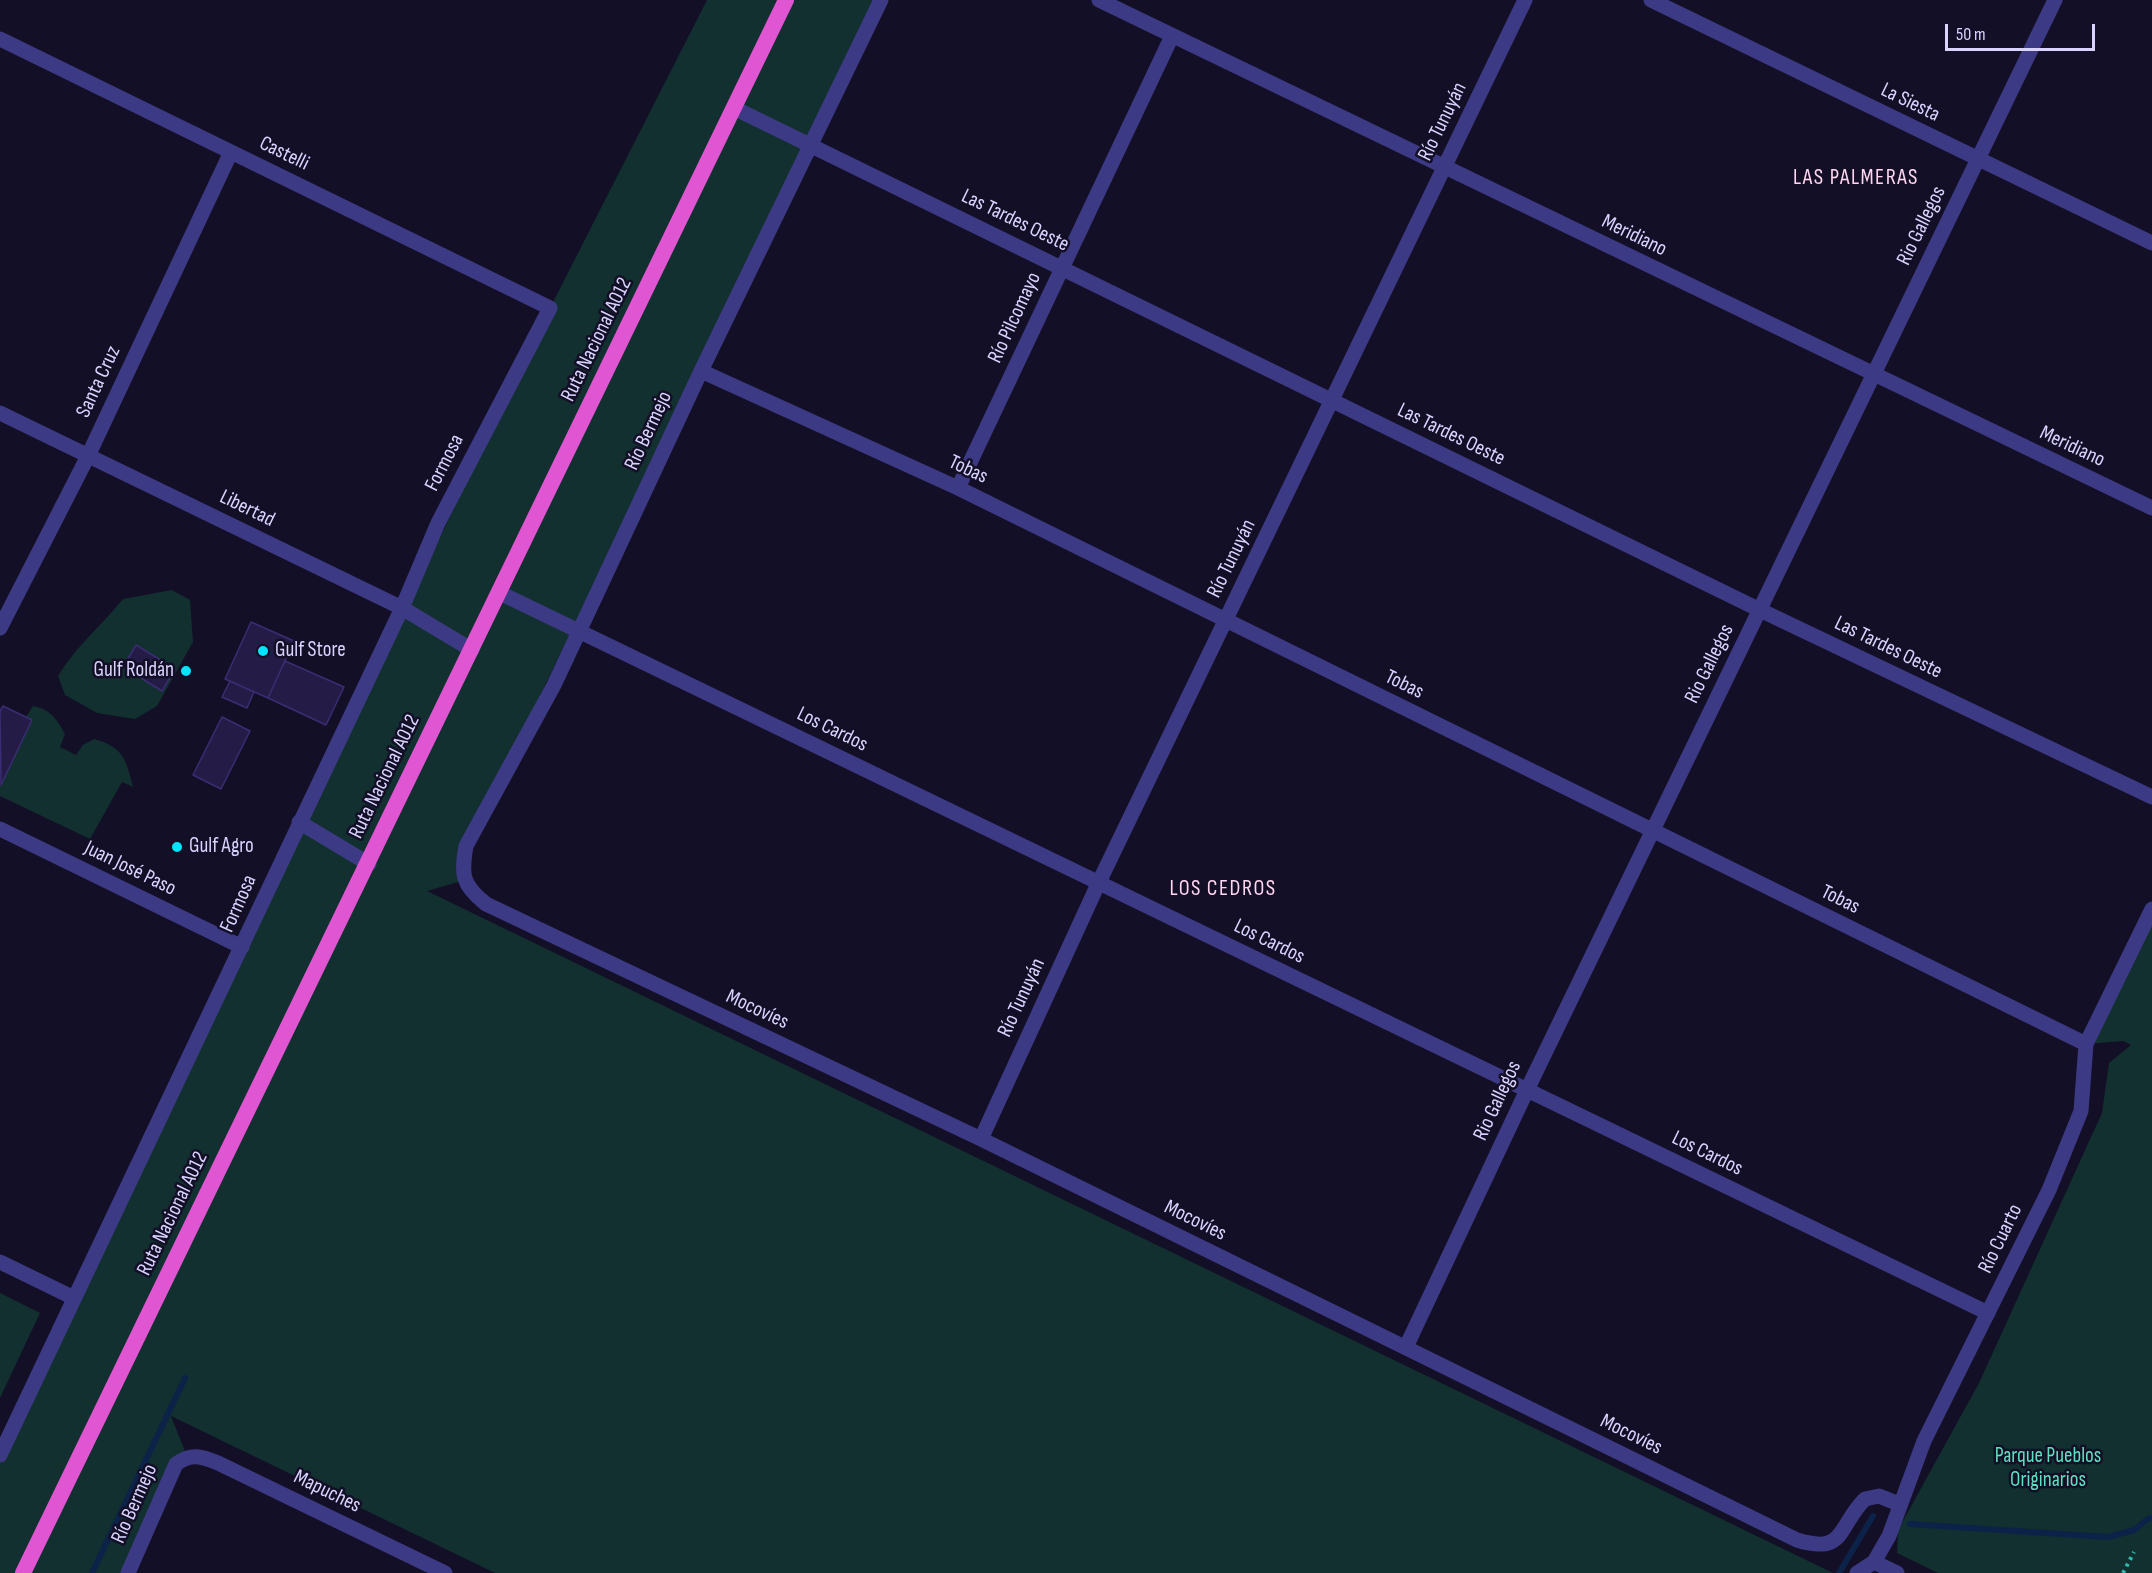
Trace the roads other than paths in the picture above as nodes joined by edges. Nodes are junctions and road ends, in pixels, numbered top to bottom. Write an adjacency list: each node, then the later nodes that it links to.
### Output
1 (786, 0): 9 (highway, Ruta Nacional A012)
2 (881, 0): 10 (street, Río Bermejo)
3 (1099, 0): 7 (street, Meridiano)
4 (1525, 0): 13 (street, Río Tunuyán)
5 (1651, 0): 12 (street, La Siesta)
6 (2055, 0): 12 (street, Rio Gallegos)
7 (1172, 36): 13 (street, Meridiano); 15 (street, Río Pilcomayo)
8 (0, 39): 11 (street, Castelli)
9 (734, 108): 10 (street, Las Tardes Oeste); 24 (highway, Ruta Nacional A012)
10 (811, 145): 15 (street, Las Tardes Oeste); 17 (street, Río Bermejo)
11 (231, 152): 16 (street, Castelli); 21 (street, Santa Cruz)
12 (1978, 159): 14 (street, La Siesta); 18 (street, Rio Gallegos)
13 (1444, 168): 18 (street, Meridiano); 19 (street, Río Tunuyán)
14 (2152, 243)
15 (1062, 268): 19 (street, Las Tardes Oeste); 22 (street, Río Pilcomayo)
16 (549, 308): 25 (street, Formosa)
17 (700, 371): 22 (street, Tobas); 29 (street, Río Bermejo)
18 (1873, 375): 23 (street, Meridiano); 26 (street, Rio Gallegos)
19 (1332, 400): 26 (street, Las Tardes Oeste); 27 (street, Río Tunuyán)
20 (0, 413): 21 (street, Libertad)
21 (88, 456): 25 (street, Libertad); 28 (street, Santa Cruz)
22 (958, 488): 27 (street, Tobas)
23 (2152, 508)
24 (500, 592): 29 (street, Los Cardos); 30 (highway, Ruta Nacional A012)
25 (402, 608): 30 (street, Libertad); 32 (street, Formosa)
26 (1760, 610): 31 (street, Las Tardes Oeste); 34 (street, Rio Gallegos)
27 (1226, 620): 34 (street, Tobas); 37 (street, Río Tunuyán)
28 (0, 628)
29 (579, 631): 36 (street, Río Bermejo); 37 (street, Los Cardos)
30 (472, 650): 35 (highway, Ruta Nacional A012)
31 (2152, 797)
32 (299, 822): 35 (street); 39 (street, Formosa)
33 (0, 829): 39 (street, Juan José Paso)
34 (1652, 831): 40 (street, Tobas); 41 (street, Rio Gallegos)
35 (369, 864): 51 (highway, Ruta Nacional A012)
36 (465, 880): 42 (street, Mocovíes)
37 (1099, 882): 41 (street, Los Cardos); 42 (street, Río Tunuyán)
38 (2152, 909): 40 (street, Río Cuarto)
39 (242, 947): 44 (street, Formosa)
40 (2086, 1044): 45 (street, Río Cuarto)
41 (1527, 1090): 45 (street, Los Cardos); 46 (street, Rio Gallegos)
42 (981, 1139): 46 (street, Mocovíes)
43 (0, 1262): 44 (street)
44 (75, 1298): 47 (street, Formosa)
45 (1988, 1313): 49 (street, Río Cuarto)
46 (1406, 1347): 49 (street, Mocovíes)
47 (0, 1455)
48 (187, 1456): 52 (street, Río Bermejo); 53 (street, Mapuches)
49 (1899, 1504): 50 (street, Río Cuarto)
50 (1874, 1562): 54 (street, Río Cuarto); 55 (street)
51 (23, 1573)
52 (128, 1573)
53 (446, 1573)
54 (1857, 1573)
55 (1897, 1573)

